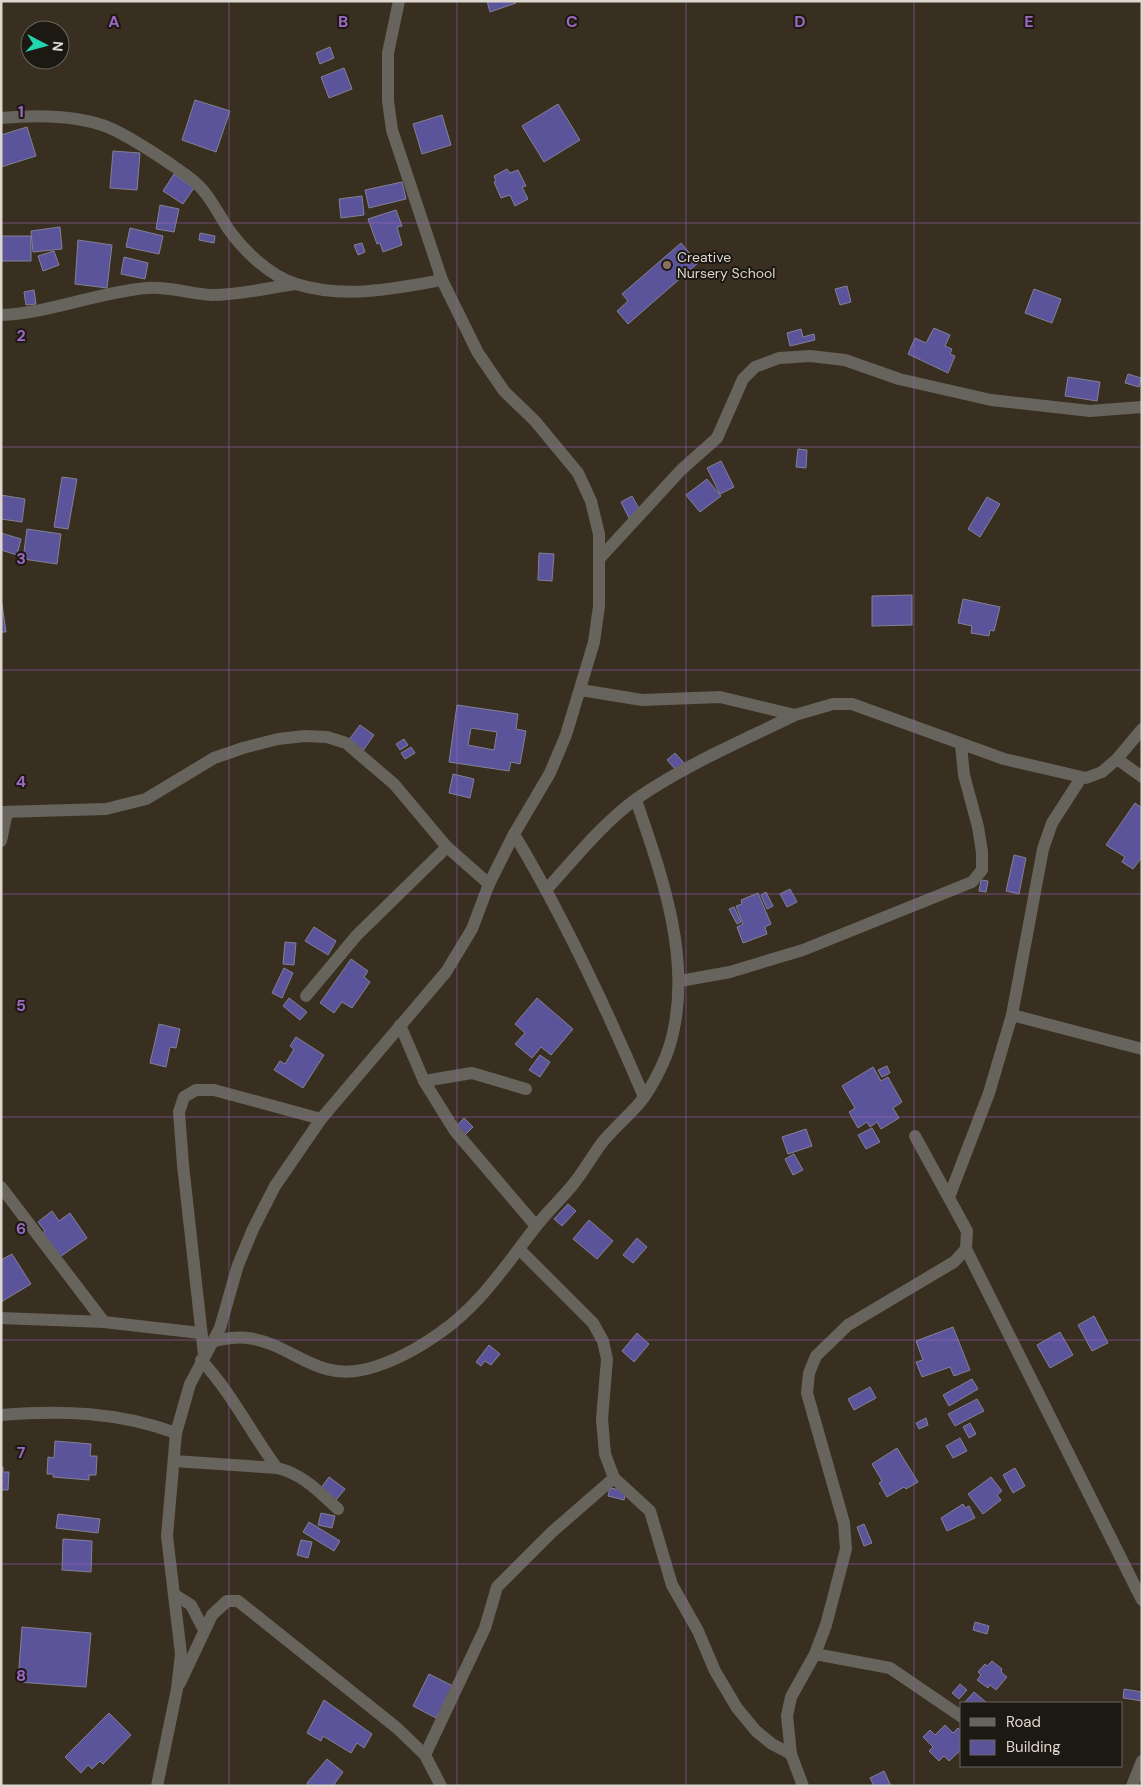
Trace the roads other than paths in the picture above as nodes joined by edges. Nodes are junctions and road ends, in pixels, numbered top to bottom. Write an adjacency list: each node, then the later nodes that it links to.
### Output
1 (399, 1): 3 (street)
2 (1, 118): 4 (street)
3 (442, 280): 4 (street); 7 (street)
4 (295, 284): 5 (street)
5 (1, 315)
6 (1142, 408): 7 (street)
7 (600, 558): 8 (street)
8 (581, 690): 9 (street); 17 (street)
9 (795, 715): 11 (street); 15 (street)
10 (1142, 729): 12 (street)
11 (961, 745): 14 (street); 22 (street)
12 (1117, 759): 13 (street); 14 (street)
13 (1142, 777)
14 (1081, 778): 24 (street)
15 (636, 800): 21 (street); 22 (street)
16 (4, 812): 18 (street); 19 (street)
17 (514, 834): 20 (street); 21 (street)
18 (1, 841)
19 (448, 847): 20 (street); 23 (street)
20 (489, 884): 25 (street)
21 (547, 889): 29 (street)
22 (680, 981): 29 (street)
23 (306, 996)
24 (1012, 1015): 26 (street); 33 (street)
25 (400, 1025): 27 (street); 30 (street)
26 (1142, 1049)
27 (424, 1081): 28 (street); 34 (street)
28 (526, 1089)
29 (644, 1097): 34 (street)
30 (321, 1118): 39 (street); 40 (street)
31 (915, 1136): 33 (street)
32 (1, 1187): 38 (street)
33 (949, 1197): 36 (street)
34 (536, 1226): 35 (street)
35 (519, 1249): 40 (street); 46 (street)
36 (966, 1249): 49 (street); 51 (street)
37 (1, 1318): 38 (street)
38 (104, 1322): 39 (street)
39 (200, 1333): 41 (street)
40 (213, 1341): 41 (street)
41 (202, 1357): 43 (street); 45 (street)
42 (1, 1415): 43 (street)
43 (176, 1433): 44 (street)
44 (174, 1461): 45 (street); 48 (street)
45 (277, 1468): 47 (street)
46 (614, 1478): 54 (street); 55 (street)
47 (338, 1509)
48 (175, 1595): 50 (street); 52 (street)
49 (1142, 1600)
50 (204, 1630): 52 (street); 55 (street)
51 (815, 1654): 53 (street); 54 (street)
52 (177, 1689): 57 (street)
53 (960, 1717)
54 (792, 1754): 59 (street)
55 (425, 1755): 58 (street)
56 (1142, 1761): 60 (street)
57 (157, 1786)
58 (441, 1786)
59 (803, 1786)
60 (1132, 1786)

